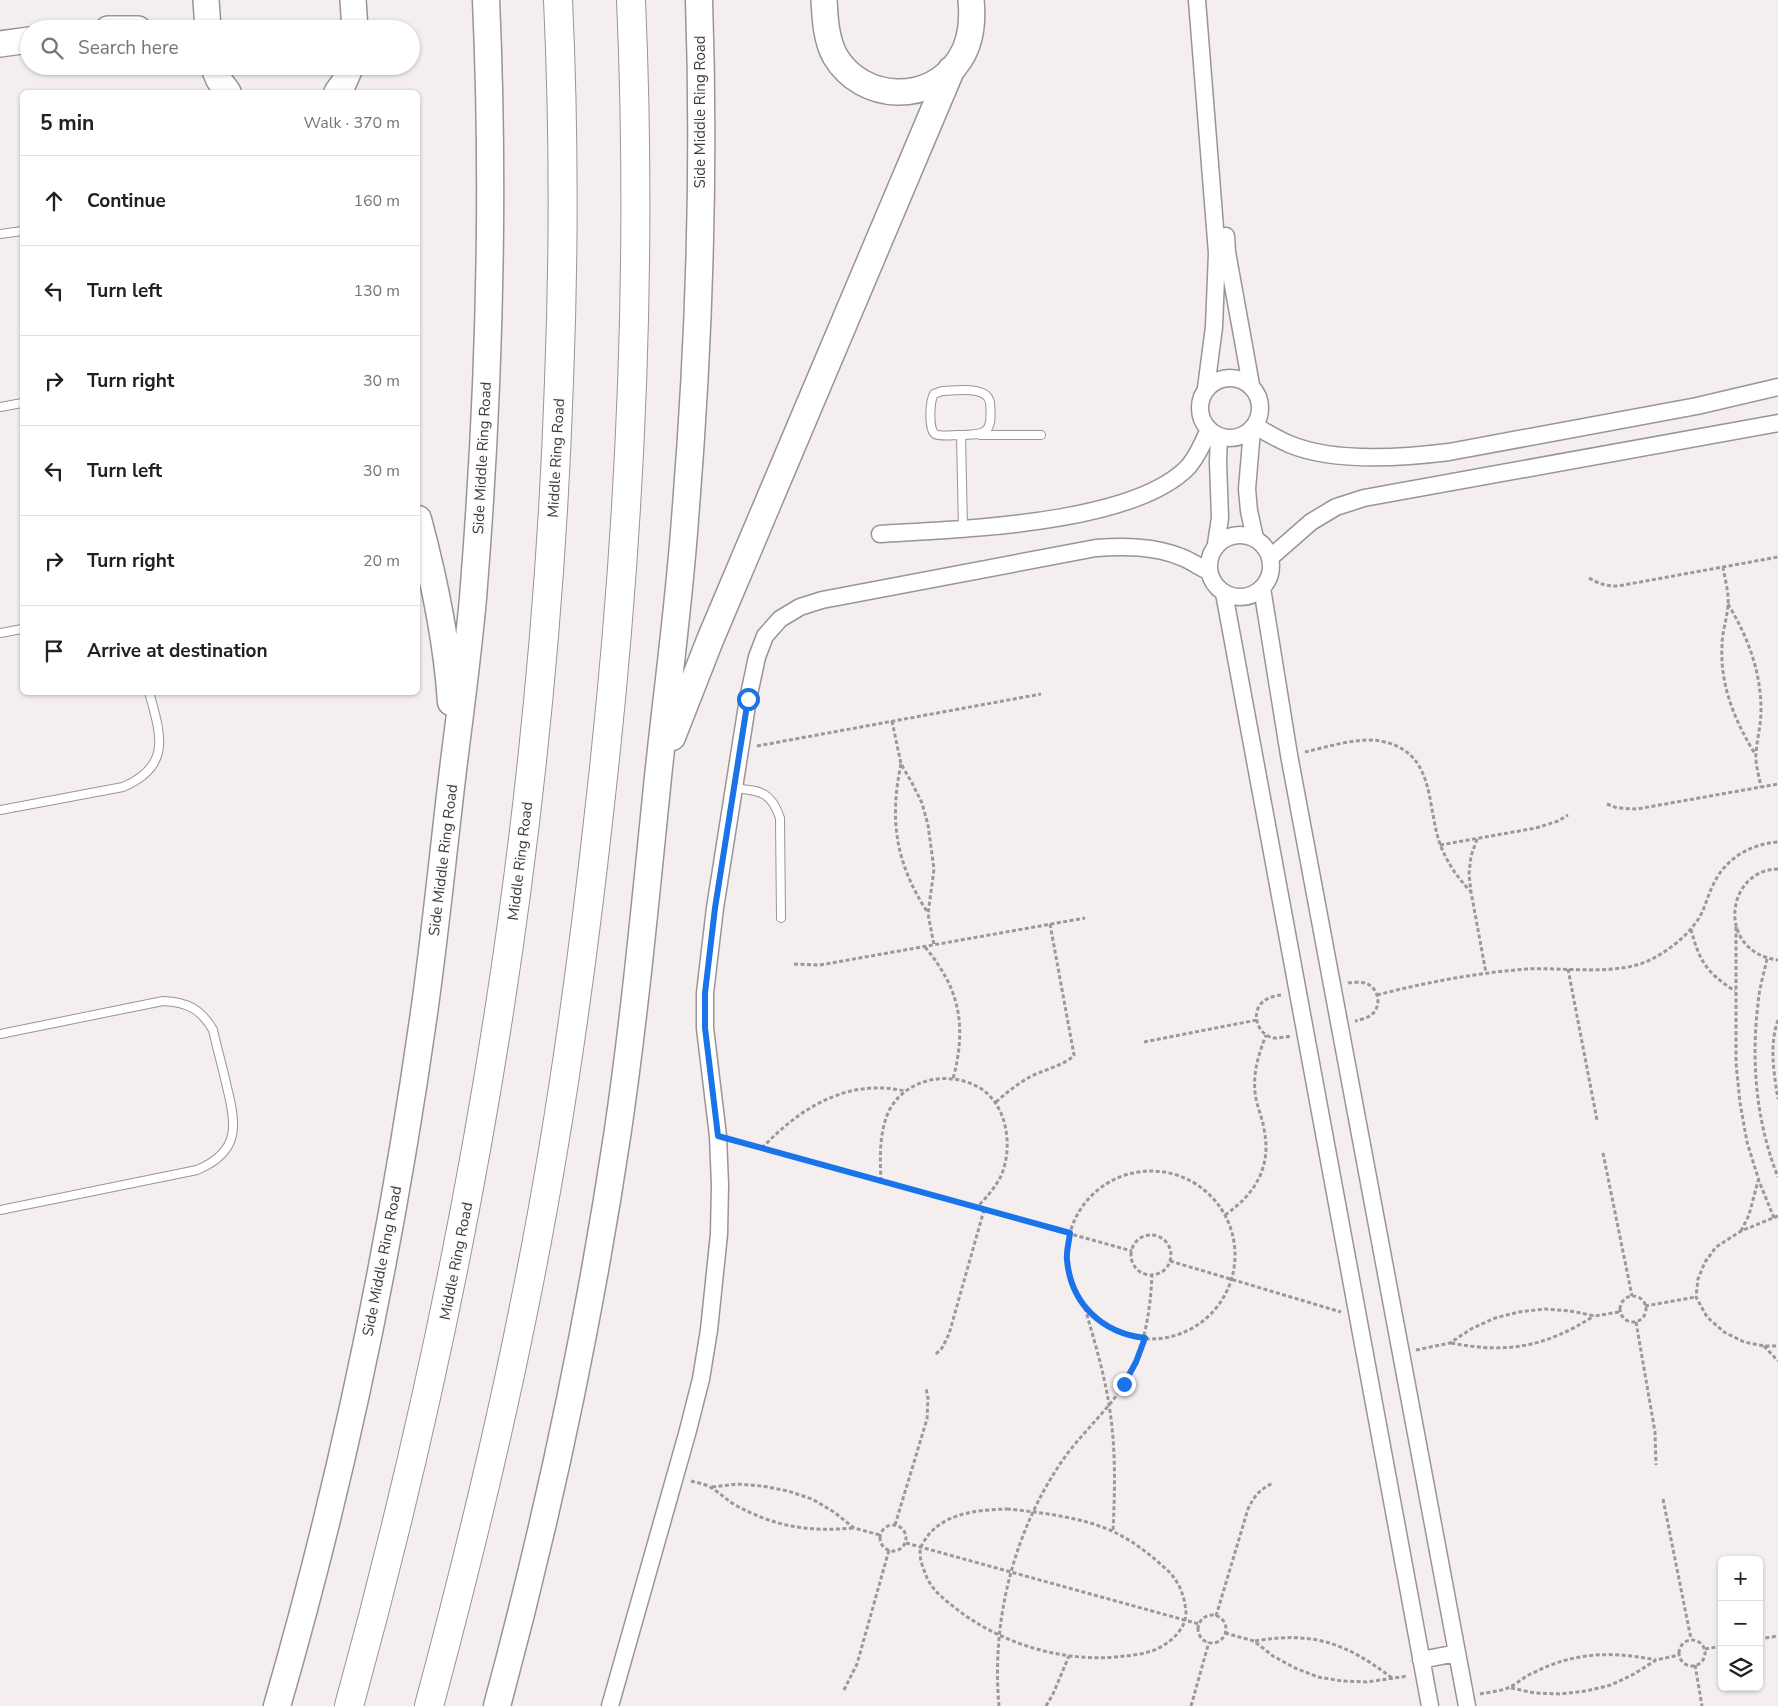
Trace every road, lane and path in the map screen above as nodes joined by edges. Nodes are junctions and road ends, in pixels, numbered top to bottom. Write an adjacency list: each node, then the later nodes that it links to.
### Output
1 (206, 0): 11 (main road)
2 (353, 0): 12 (main road)
3 (486, 0): 55 (highway, Side Middle Ring Road)
4 (558, 0): 165 (highway, Middle Ring Road)
5 (631, 0): 166 (highway)
6 (699, 0): 56 (highway, Side Middle Ring Road)
7 (824, 0): 15 (main road)
8 (971, 0): 15 (main road)
9 (1197, 0): 24 (street)
10 (1207, 0): 22 (street)
11 (207, 20)
12 (354, 20)
13 (20, 41): 14 (main road)
14 (0, 44)
15 (952, 70): 56 (highway)
16 (217, 75): 18 (main road)
17 (348, 75): 19 (main road)
18 (226, 90)
19 (338, 90)
20 (20, 231): 21 (lane)
21 (0, 234)
22 (1251, 384): 24 (street); 28 (street)
23 (1778, 387): 28 (street)
24 (1206, 388): 29 (street)
25 (20, 403): 26 (lane)
26 (0, 407)
27 (1778, 423): 39 (street)
28 (1254, 428): 29 (street); 36 (street)
29 (1214, 433): 34 (street); 37 (street)
30 (961, 435): 31 (lane); 31 (lane); 34 (lane)
31 (980, 435): 32 (lane)
32 (1042, 435)
33 (420, 527): 55 (highway)
34 (963, 529): 35 (street)
35 (880, 534)
36 (1255, 538): 37 (street); 39 (street)
37 (1216, 544): 41 (street)
38 (1778, 557): 40 (path)
39 (1270, 558): 43 (street)
40 (1723, 567): 42 (path); 45 (path)
41 (1208, 571): 44 (street); 51 (street)
42 (1589, 578)
43 (1262, 588): 44 (street); 53 (street)
44 (1224, 593): 82 (street)
45 (1728, 604): 52 (path); 52 (path)
46 (20, 629): 47 (lane)
47 (0, 634)
48 (1041, 694): 50 (path)
49 (150, 695): 61 (lane)
50 (892, 721): 51 (path); 54 (path)
51 (740, 749): 59 (street)
52 (1755, 754): 58 (path)
53 (1289, 755): 65 (path); 81 (street)
54 (901, 764): 68 (path); 68 (path)
55 (454, 765): 164 (highway, Side Middle Ring Road)
56 (658, 780): 167 (highway, Side Middle Ring Road)
57 (1778, 784): 58 (path)
58 (1761, 787): 60 (path)
59 (734, 788): 69 (lane); 97 (street)
60 (1607, 804)
61 (0, 810)
62 (1568, 815): 63 (path)
63 (1477, 839): 65 (path); 67 (path)
64 (1778, 842): 73 (path)
65 (1440, 845): 67 (path)
66 (1778, 868): 72 (path)
67 (1471, 892): 80 (path)
68 (928, 914): 74 (path)
69 (781, 918)
70 (1085, 918): 71 (path)
71 (1050, 924): 74 (path); 95 (path)
72 (1736, 927): 76 (path); 83 (path)
73 (1691, 929): 79 (path); 83 (path)
74 (934, 945): 75 (path)
75 (925, 946): 78 (path); 92 (path)
76 (1767, 959): 77 (path); 100 (path)
77 (1778, 960)
78 (794, 964)
79 (1568, 968): 80 (path); 96 (path)
80 (1486, 973): 84 (path)
81 (1332, 983): 84 (path); 87 (street)
82 (1297, 992): 85 (path); 88 (street)
83 (1736, 992): 102 (path)
84 (1377, 995): 87 (path)
85 (1257, 1020): 90 (path); 91 (path)
86 (1778, 1020): 94 (path)
87 (1340, 1026): 127 (street)
88 (1305, 1033): 90 (path); 120 (street)
89 (0, 1034): 104 (lane)
90 (1266, 1035): 106 (path)
91 (1144, 1042)
92 (953, 1079): 93 (path); 95 (path)
93 (906, 1091): 98 (path); 101 (path)
94 (1778, 1099)
95 (996, 1102): 103 (path)
96 (1597, 1120)
97 (718, 1136): 98 (path); 168 (street)
98 (762, 1148): 101 (path)
99 (1603, 1153): 114 (path)
100 (1778, 1177)
101 (881, 1181): 103 (path)
102 (1758, 1181): 107 (path); 108 (path)
103 (976, 1208): 105 (path)
104 (0, 1210)
105 (984, 1210): 109 (path); 126 (path)
106 (1225, 1215): 109 (path); 113 (path)
107 (1776, 1217): 108 (path)
108 (1741, 1231): 115 (path)
109 (1070, 1233): 110 (path); 117 (path)
110 (1132, 1251): 111 (path); 112 (path)
111 (1170, 1261): 112 (path); 113 (path)
112 (1152, 1274): 122 (path)
113 (1232, 1279): 120 (path); 122 (path)
114 (1632, 1296): 116 (path); 118 (path)
115 (1696, 1297): 116 (path); 124 (path)
116 (1646, 1306): 121 (path)
117 (1085, 1308): 122 (path); 130 (path)
118 (1620, 1312): 119 (path); 121 (path)
119 (1595, 1316): 123 (path); 123 (path)
120 (1357, 1317): 158 (street)
121 (1636, 1322): 131 (path)
122 (1145, 1338): 130 (path)
123 (1450, 1343): 127 (path)
124 (1764, 1346): 125 (path); 128 (path)
125 (1778, 1346)
126 (936, 1354)
127 (1401, 1354): 155 (street)
128 (1778, 1361)
129 (926, 1388): 135 (path)
130 (1110, 1405): 134 (path); 137 (path)
131 (1656, 1465)
132 (1273, 1482): 143 (path)
133 (1663, 1498): 150 (path)
134 (1033, 1512): 137 (path); 140 (path); 142 (path)
135 (895, 1525): 138 (path); 139 (path)
136 (854, 1528): 136 (path); 138 (path)
137 (1113, 1532): 144 (path)
138 (880, 1535): 141 (path)
139 (906, 1543): 140 (path); 141 (path)
140 (920, 1547): 142 (path); 147 (path)
141 (889, 1550): 162 (path)
142 (1010, 1572): 144 (path); 147 (path)
143 (1216, 1616): 145 (path); 146 (path)
144 (1186, 1620): 145 (path); 156 (path)
145 (1199, 1624): 152 (path)
146 (1225, 1633): 151 (path); 152 (path)
147 (1000, 1634): 156 (path); 169 (path)
148 (1778, 1636): 149 (path)
149 (1763, 1638)
150 (1691, 1640): 154 (path); 157 (path)
151 (1254, 1641): 151 (path)
152 (1209, 1642): 171 (path)
153 (1718, 1647): 154 (path)
154 (1705, 1650): 160 (path)
155 (1457, 1653): 158 (street); 163 (street)
156 (1068, 1656): 170 (path)
157 (1679, 1656): 159 (path); 160 (path)
158 (1421, 1660): 172 (street)
159 (1656, 1660): 161 (path); 161 (path)
160 (1695, 1666): 173 (path)
161 (1510, 1688): 163 (path)
162 (844, 1690)
163 (1466, 1702)
164 (277, 1706)
165 (349, 1706)
166 (428, 1706)
167 (497, 1706)
168 (610, 1706)
169 (999, 1706)
170 (1046, 1706)
171 (1191, 1706)
172 (1430, 1706)
173 (1702, 1706)

